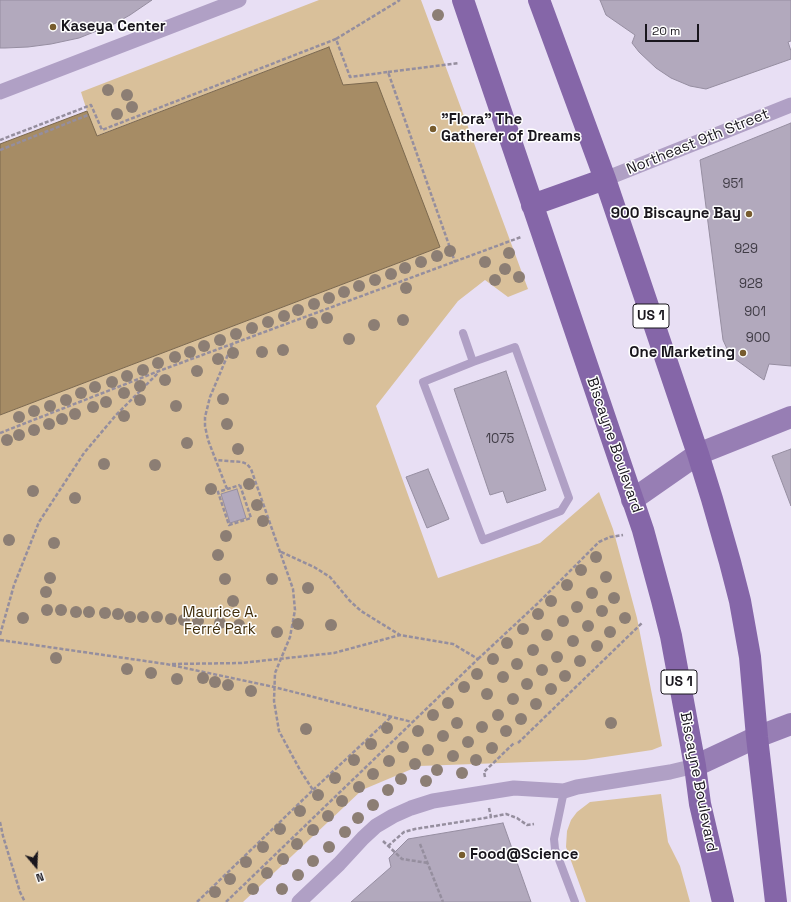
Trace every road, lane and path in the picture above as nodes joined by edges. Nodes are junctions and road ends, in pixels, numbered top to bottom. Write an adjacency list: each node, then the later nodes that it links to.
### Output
1 (239, 0): 8 (street)
2 (400, 0): 5 (path)
3 (463, 0): 14 (main road, Biscayne Boulevard / US 1)
4 (539, 0): 13 (main road, US 1)
5 (336, 39): 7 (path); 11 (path)
6 (459, 62): 7 (path)
7 (388, 72): 16 (path)
8 (0, 92)
9 (791, 105): 13 (street, Northeast 9th Street)
10 (88, 115): 12 (path)
11 (0, 140)
12 (0, 150)
13 (605, 179): 14 (main road); 23 (main road, US 1)
14 (532, 205): 26 (main road, Biscayne Boulevard / US 1)
15 (521, 237): 16 (path)
16 (455, 262): 18 (path)
17 (464, 333): 19 (lane)
18 (232, 344): 20 (path); 24 (path)
19 (473, 362): 19 (lane)
20 (159, 371): 22 (path); 30 (path)
21 (791, 417): 23 (street)
22 (0, 433)
23 (698, 454): 26 (street); 40 (main road, US 1)
24 (216, 460): 25 (path); 28 (path)
25 (227, 489): 25 (path)
26 (632, 500): 42 (main road, Biscayne Boulevard / US 1)
27 (623, 535): 34 (path)
28 (280, 551): 31 (path); 33 (path)
29 (643, 622): 41 (path)
30 (0, 635)
31 (400, 635): 33 (path); 34 (path)
32 (0, 640): 35 (path)
33 (280, 659): 35 (path); 36 (path)
34 (478, 660): 38 (path)
35 (166, 664): 36 (path)
36 (274, 687): 37 (path); 43 (path)
37 (391, 717): 38 (path); 43 (path)
38 (412, 722): 53 (path)
39 (791, 724): 40 (street)
40 (757, 737): 42 (street); 58 (main road, US 1)
41 (518, 743)
42 (694, 766): 44 (street); 57 (main road, Biscayne Boulevard / US 1)
43 (313, 790): 52 (path)
44 (564, 791): 54 (street); 56 (lane)
45 (490, 817): 48 (path)
46 (0, 822): 51 (path)
47 (420, 844): 50 (path)
48 (388, 846)
49 (394, 851): 50 (path)
50 (428, 863): 55 (path)
51 (25, 902)
52 (197, 902)
53 (226, 902)
54 (299, 902)
55 (443, 902)
56 (575, 902)
57 (723, 902)
58 (776, 902)

